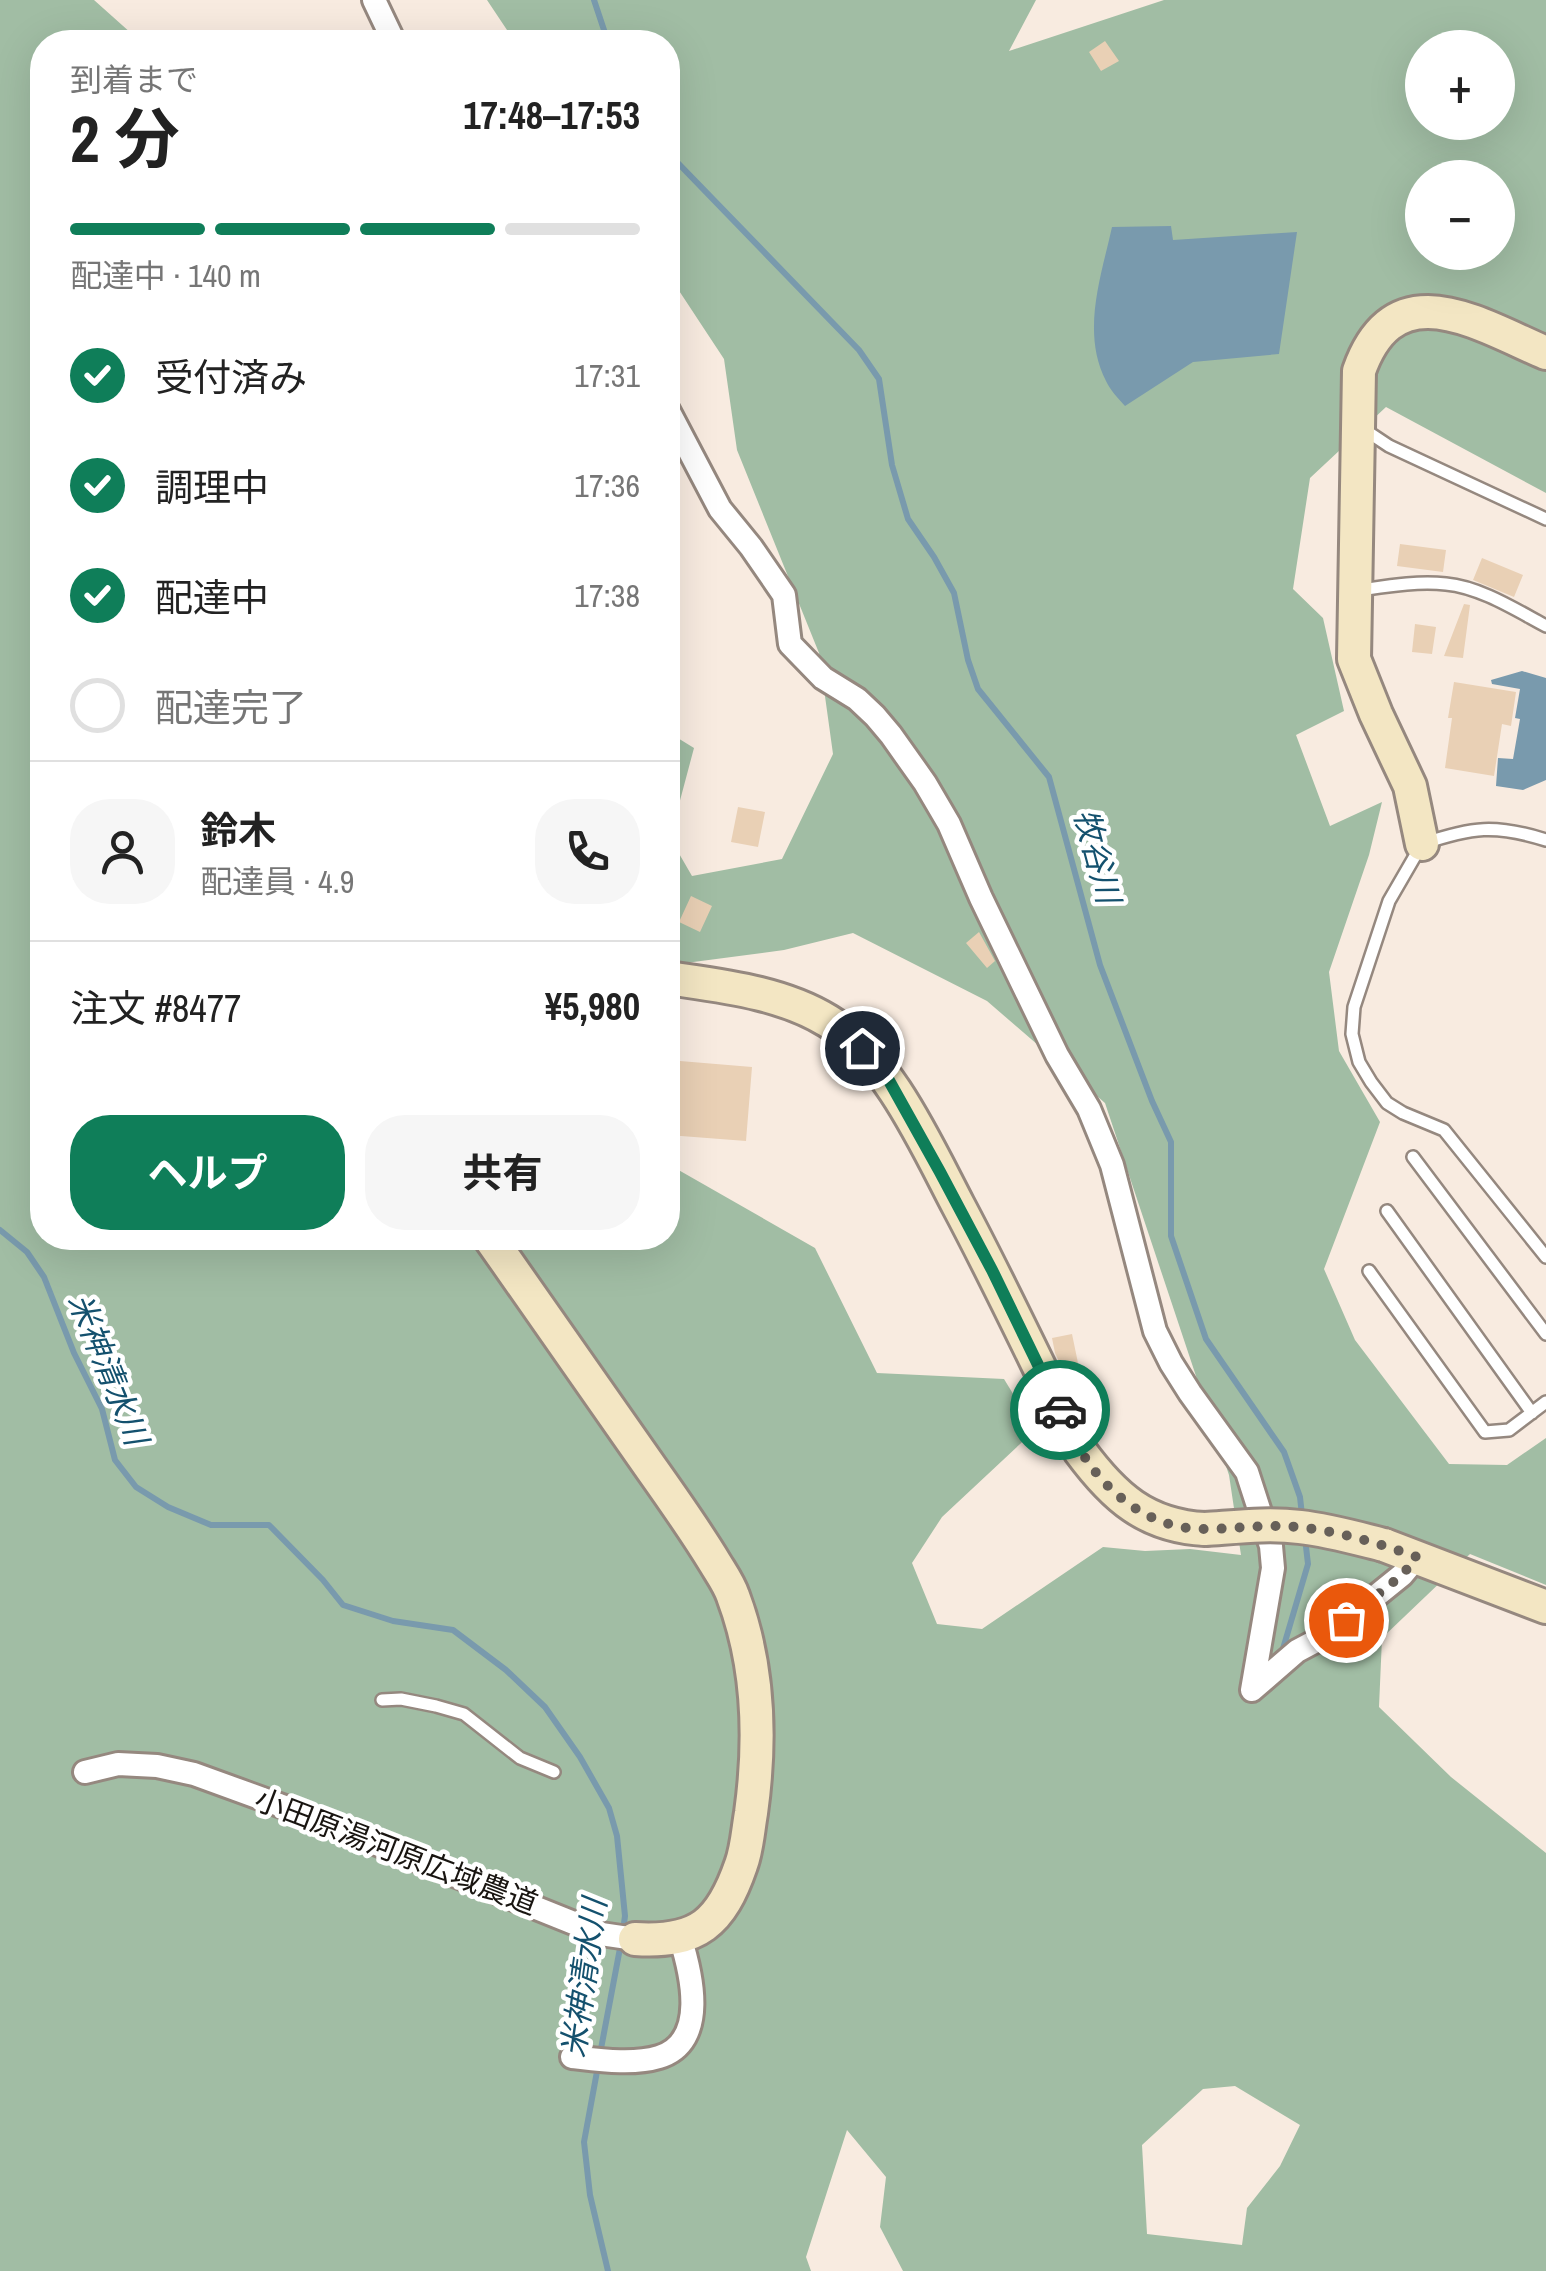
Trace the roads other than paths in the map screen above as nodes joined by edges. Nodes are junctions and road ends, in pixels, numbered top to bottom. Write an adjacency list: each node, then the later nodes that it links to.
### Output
1 (374, 0): 2 (street)
2 (388, 30)
3 (1546, 353): 4 (street)
4 (1358, 426): 6 (lane); 7 (street)
5 (680, 433): 20 (street)
6 (1546, 519)
7 (1354, 591): 8 (lane); 10 (street)
8 (1546, 626)
9 (1546, 840): 10 (lane)
10 (1422, 844): 15 (lane)
11 (680, 980): 20 (street, bridge)
12 (1413, 1157): 17 (lane)
13 (1388, 1211): 19 (lane)
14 (498, 1250): 25 (street)
15 (1546, 1257)
16 (1368, 1272): 19 (lane)
17 (1546, 1334)
18 (1546, 1402): 19 (lane)
19 (1532, 1413)
20 (1417, 1557): 21 (street)
21 (1546, 1607)
22 (382, 1700): 24 (lane)
23 (85, 1772): 26 (street, 小田原湯河原広域農道)
24 (554, 1772)
25 (680, 1938): 26 (street, 小田原湯河原広域農道); 27 (street)
26 (635, 1940)
27 (577, 2057)

